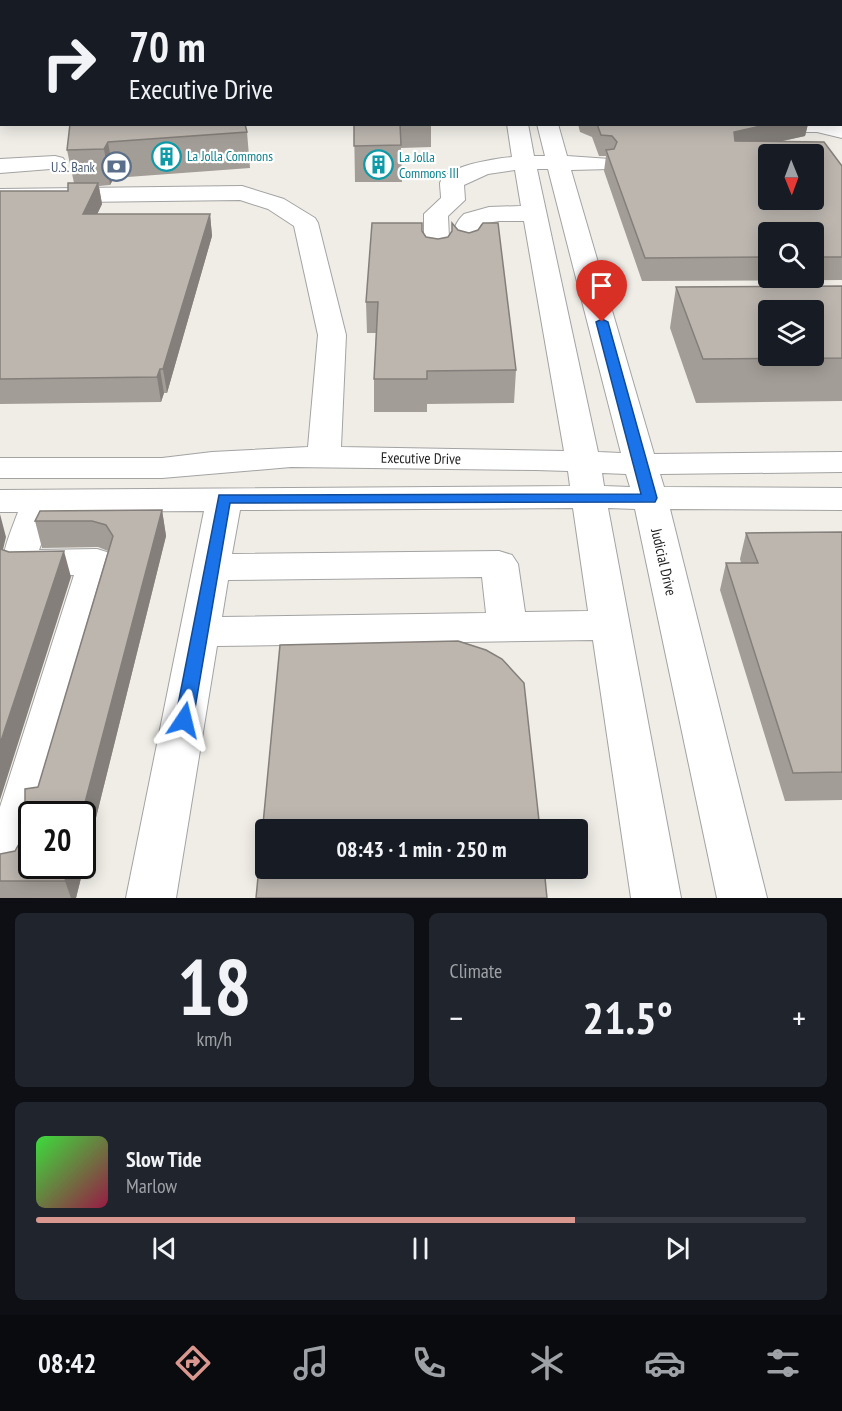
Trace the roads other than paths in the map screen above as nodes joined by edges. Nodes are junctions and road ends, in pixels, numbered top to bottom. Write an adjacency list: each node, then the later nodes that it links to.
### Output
1 (517, 126): 8 (street)
2 (548, 126): 6 (street, Judicial Drive)
3 (819, 126): 4 (street)
4 (842, 132)
5 (55, 163): 9 (street)
6 (559, 164): 7 (street); 8 (street); 18 (street, Judicial Drive)
7 (602, 164)
8 (525, 165): 11 (street); 13 (street)
9 (0, 166)
10 (0, 196): 14 (street)
11 (534, 214): 12 (street); 17 (street)
12 (467, 252)
13 (437, 259)
14 (324, 457): 16 (street, Executive Drive); 17 (street, Executive Drive)
15 (842, 462): 18 (street, Executive Drive)
16 (0, 468)
17 (585, 480): 18 (street, Executive Drive); 19 (street, Executive Drive); 25 (street)
18 (645, 481): 20 (street, Executive Drive); 31 (street, Judicial Drive)
19 (224, 499): 21 (street, Executive Drive); 24 (street)
20 (842, 499)
21 (40, 500): 22 (street, Executive Drive); 23 (street)
22 (0, 501)
23 (8, 563): 28 (street)
24 (212, 567): 26 (street); 27 (street)
25 (610, 625): 26 (street); 30 (street)
26 (507, 627): 27 (street)
27 (200, 632): 29 (street)
28 (0, 861)
29 (151, 898)
30 (656, 898)
31 (742, 898)

